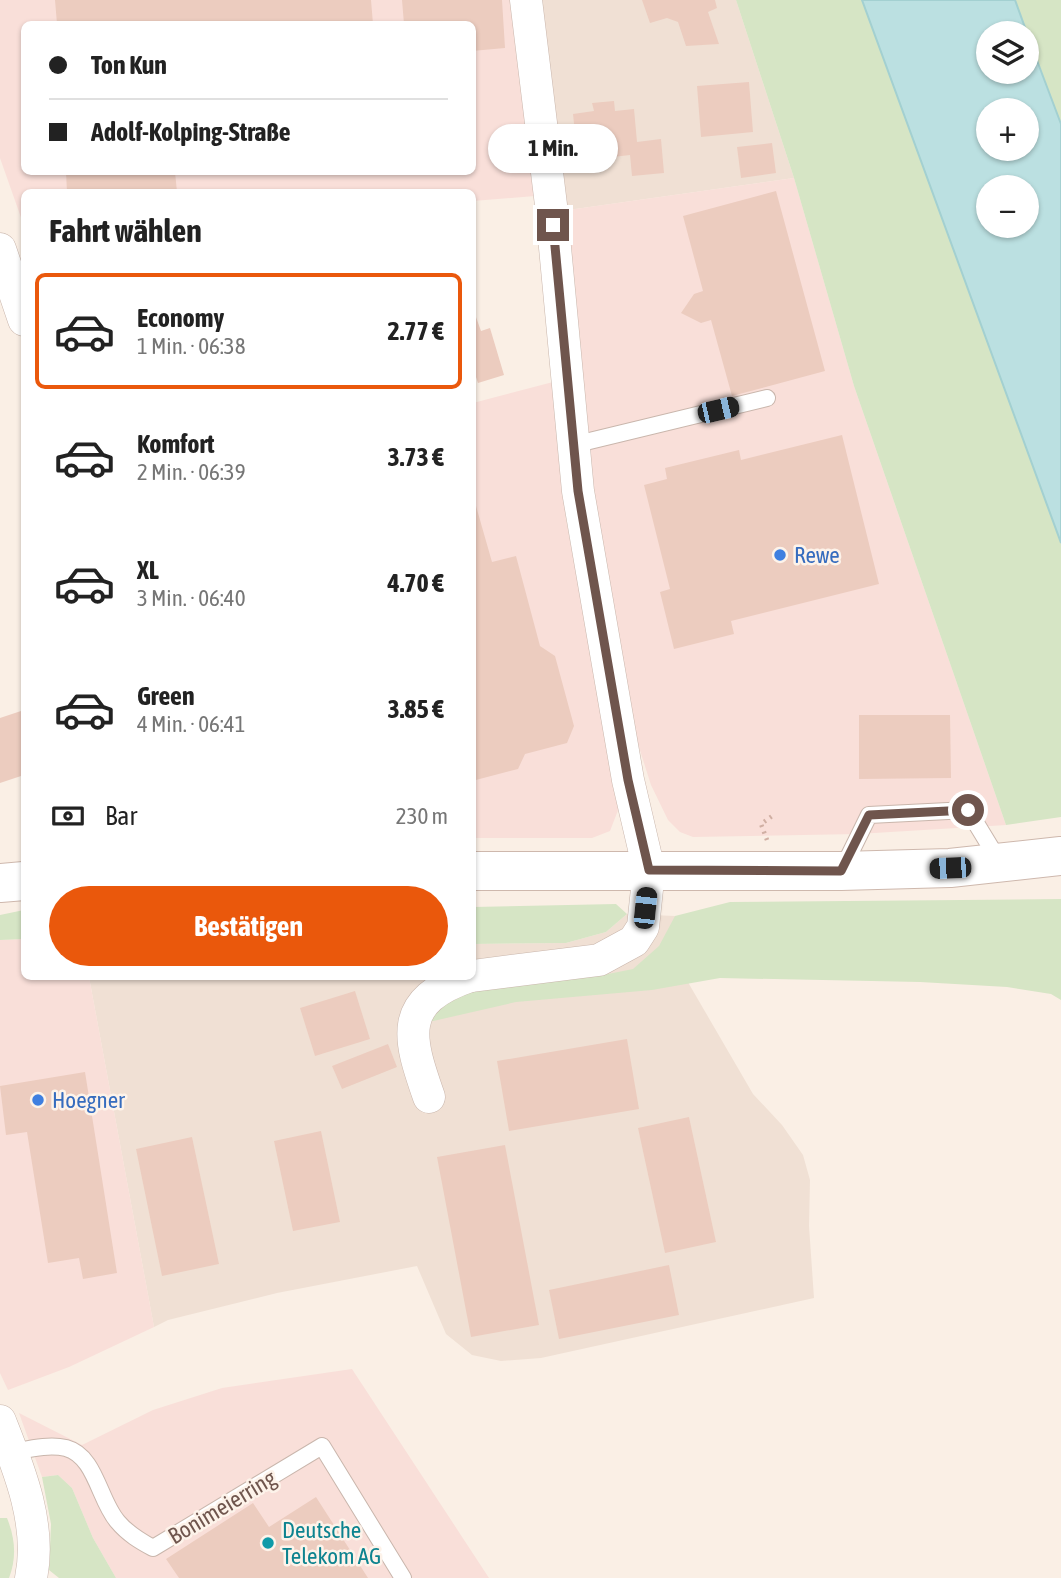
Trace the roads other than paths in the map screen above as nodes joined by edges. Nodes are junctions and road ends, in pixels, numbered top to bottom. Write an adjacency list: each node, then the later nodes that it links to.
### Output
1 (526, 0): 5 (street)
2 (0, 249): 3 (street)
3 (21, 311)
4 (767, 398): 5 (lane)
5 (573, 444): 8 (street)
6 (1061, 856): 7 (main road)
7 (1000, 863): 10 (main road); 10 (lane)
8 (649, 870): 9 (main road); 10 (main road); 13 (street)
9 (476, 871)
10 (841, 871)
11 (21, 881): 12 (main road)
12 (0, 883)
13 (476, 975)
14 (463, 980): 15 (street)
15 (429, 1097)
16 (0, 1421): 17 (street)
17 (12, 1452): 18 (street); 19 (lane, Bonimeierring)
18 (31, 1578)
19 (403, 1578)

